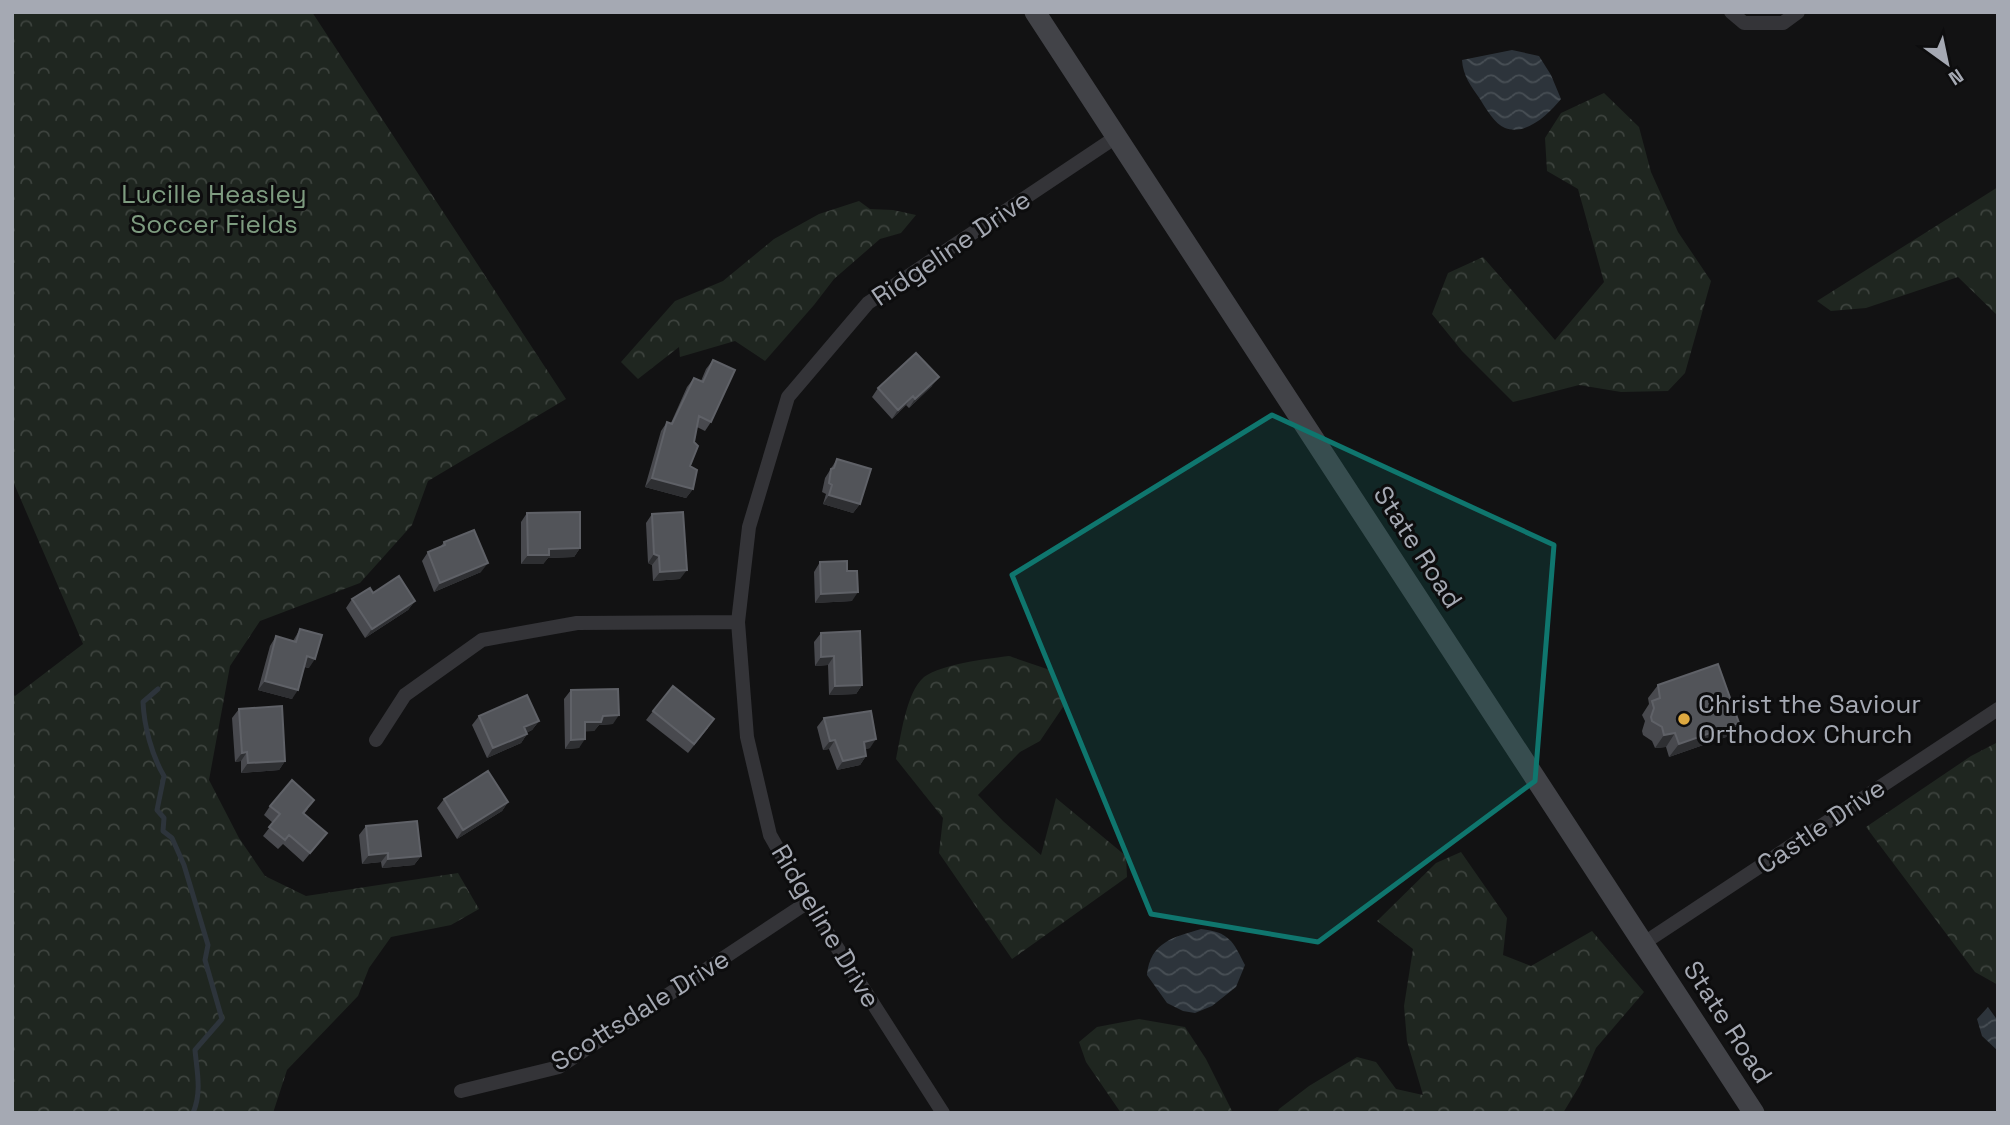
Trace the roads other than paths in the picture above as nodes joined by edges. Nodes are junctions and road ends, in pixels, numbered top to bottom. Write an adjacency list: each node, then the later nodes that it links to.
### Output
1 (1035, 12): 4 (main road, State Road)
2 (1731, 12): 3 (street)
3 (1798, 12)
4 (1116, 137): 5 (street, Ridgeline Drive); 9 (main road, State Road)
5 (737, 622): 7 (street); 8 (street, Ridgeline Drive)
6 (1998, 709): 9 (street, Castle Drive)
7 (376, 740)
8 (808, 902): 10 (street, Scottsdale Drive); 11 (street, Ridgeline Drive)
9 (1644, 943): 12 (main road, State Road)
10 (461, 1091)
11 (943, 1113)
12 (1754, 1113)

